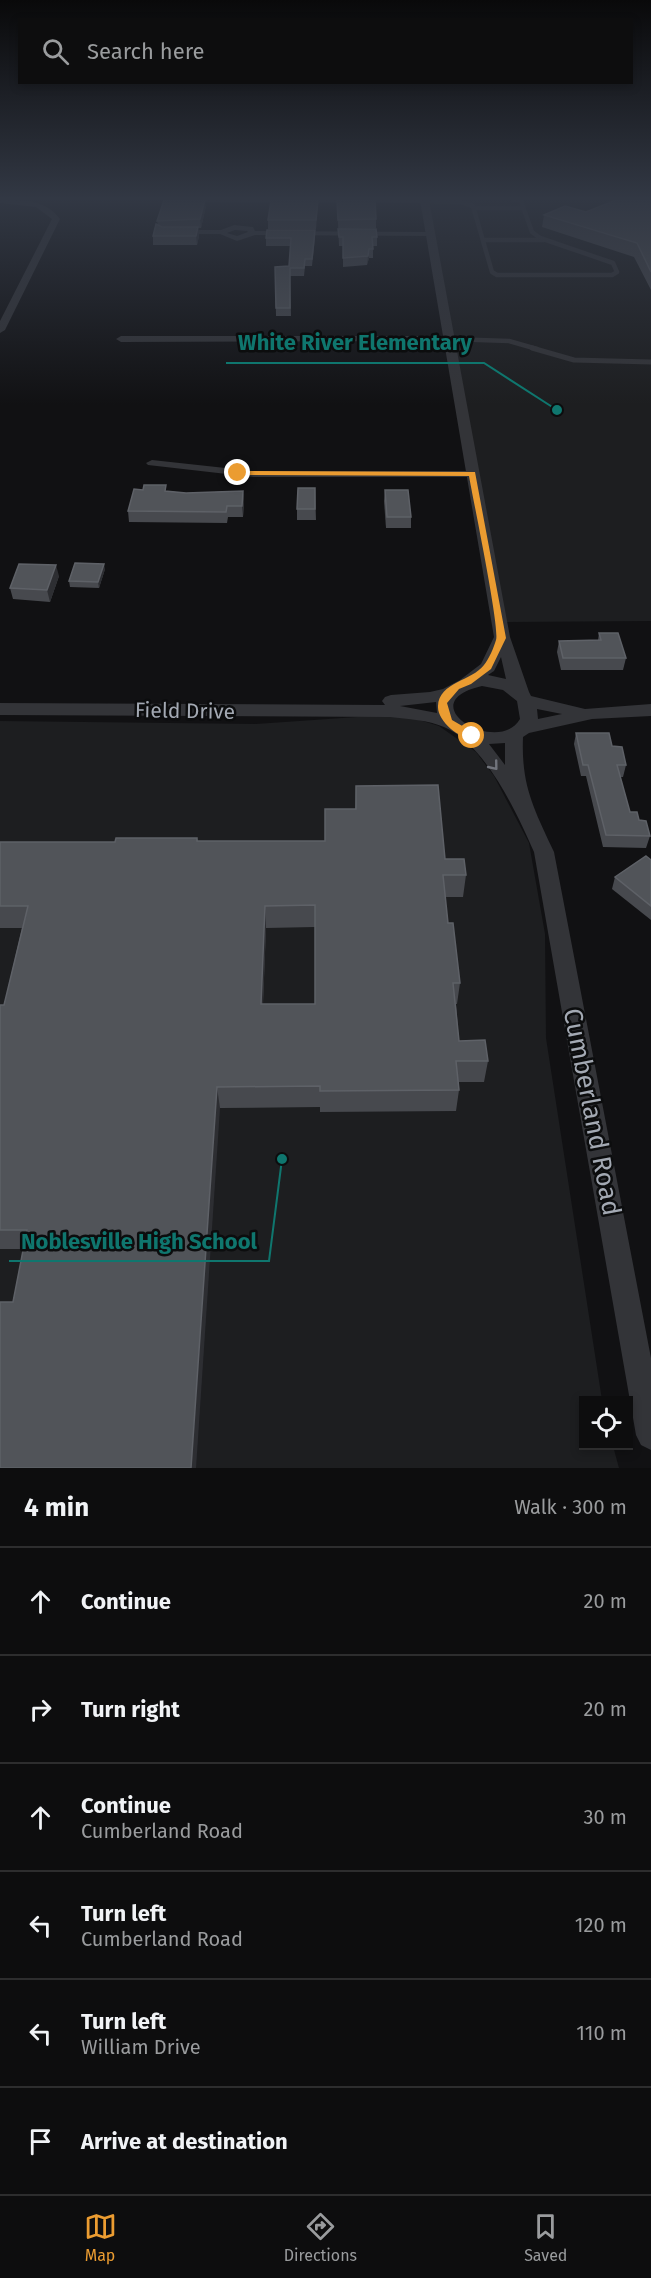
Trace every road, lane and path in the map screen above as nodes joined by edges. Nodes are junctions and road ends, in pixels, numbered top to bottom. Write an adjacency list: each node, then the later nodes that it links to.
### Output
1 (32, 269): 5 (street)
2 (437, 269): 7 (street)
3 (491, 269): 4 (lane)
4 (615, 269)
5 (0, 330)
6 (120, 339): 7 (street)
7 (448, 339): 8 (lane); 10 (street)
8 (651, 362)
9 (152, 463): 10 (street)
10 (473, 474): 11 (street)
11 (502, 638): 12 (street); 14 (street)
12 (467, 682): 13 (street); 14 (street)
13 (447, 694): 16 (street); 19 (street)
14 (524, 697): 18 (street); 20 (street)
15 (0, 709): 16 (street, Field Drive)
16 (369, 709): 19 (street)
17 (651, 710): 18 (street)
18 (592, 713): 20 (street)
19 (449, 722): 21 (street)
20 (519, 731): 21 (street); 22 (street, Cumberland Road)
21 (472, 736): 22 (street, Cumberland Road, one-way to 22)
22 (518, 795): 23 (street, Cumberland Road)
23 (642, 1342): 24 (street, Cumberland Road)
24 (651, 1435)

